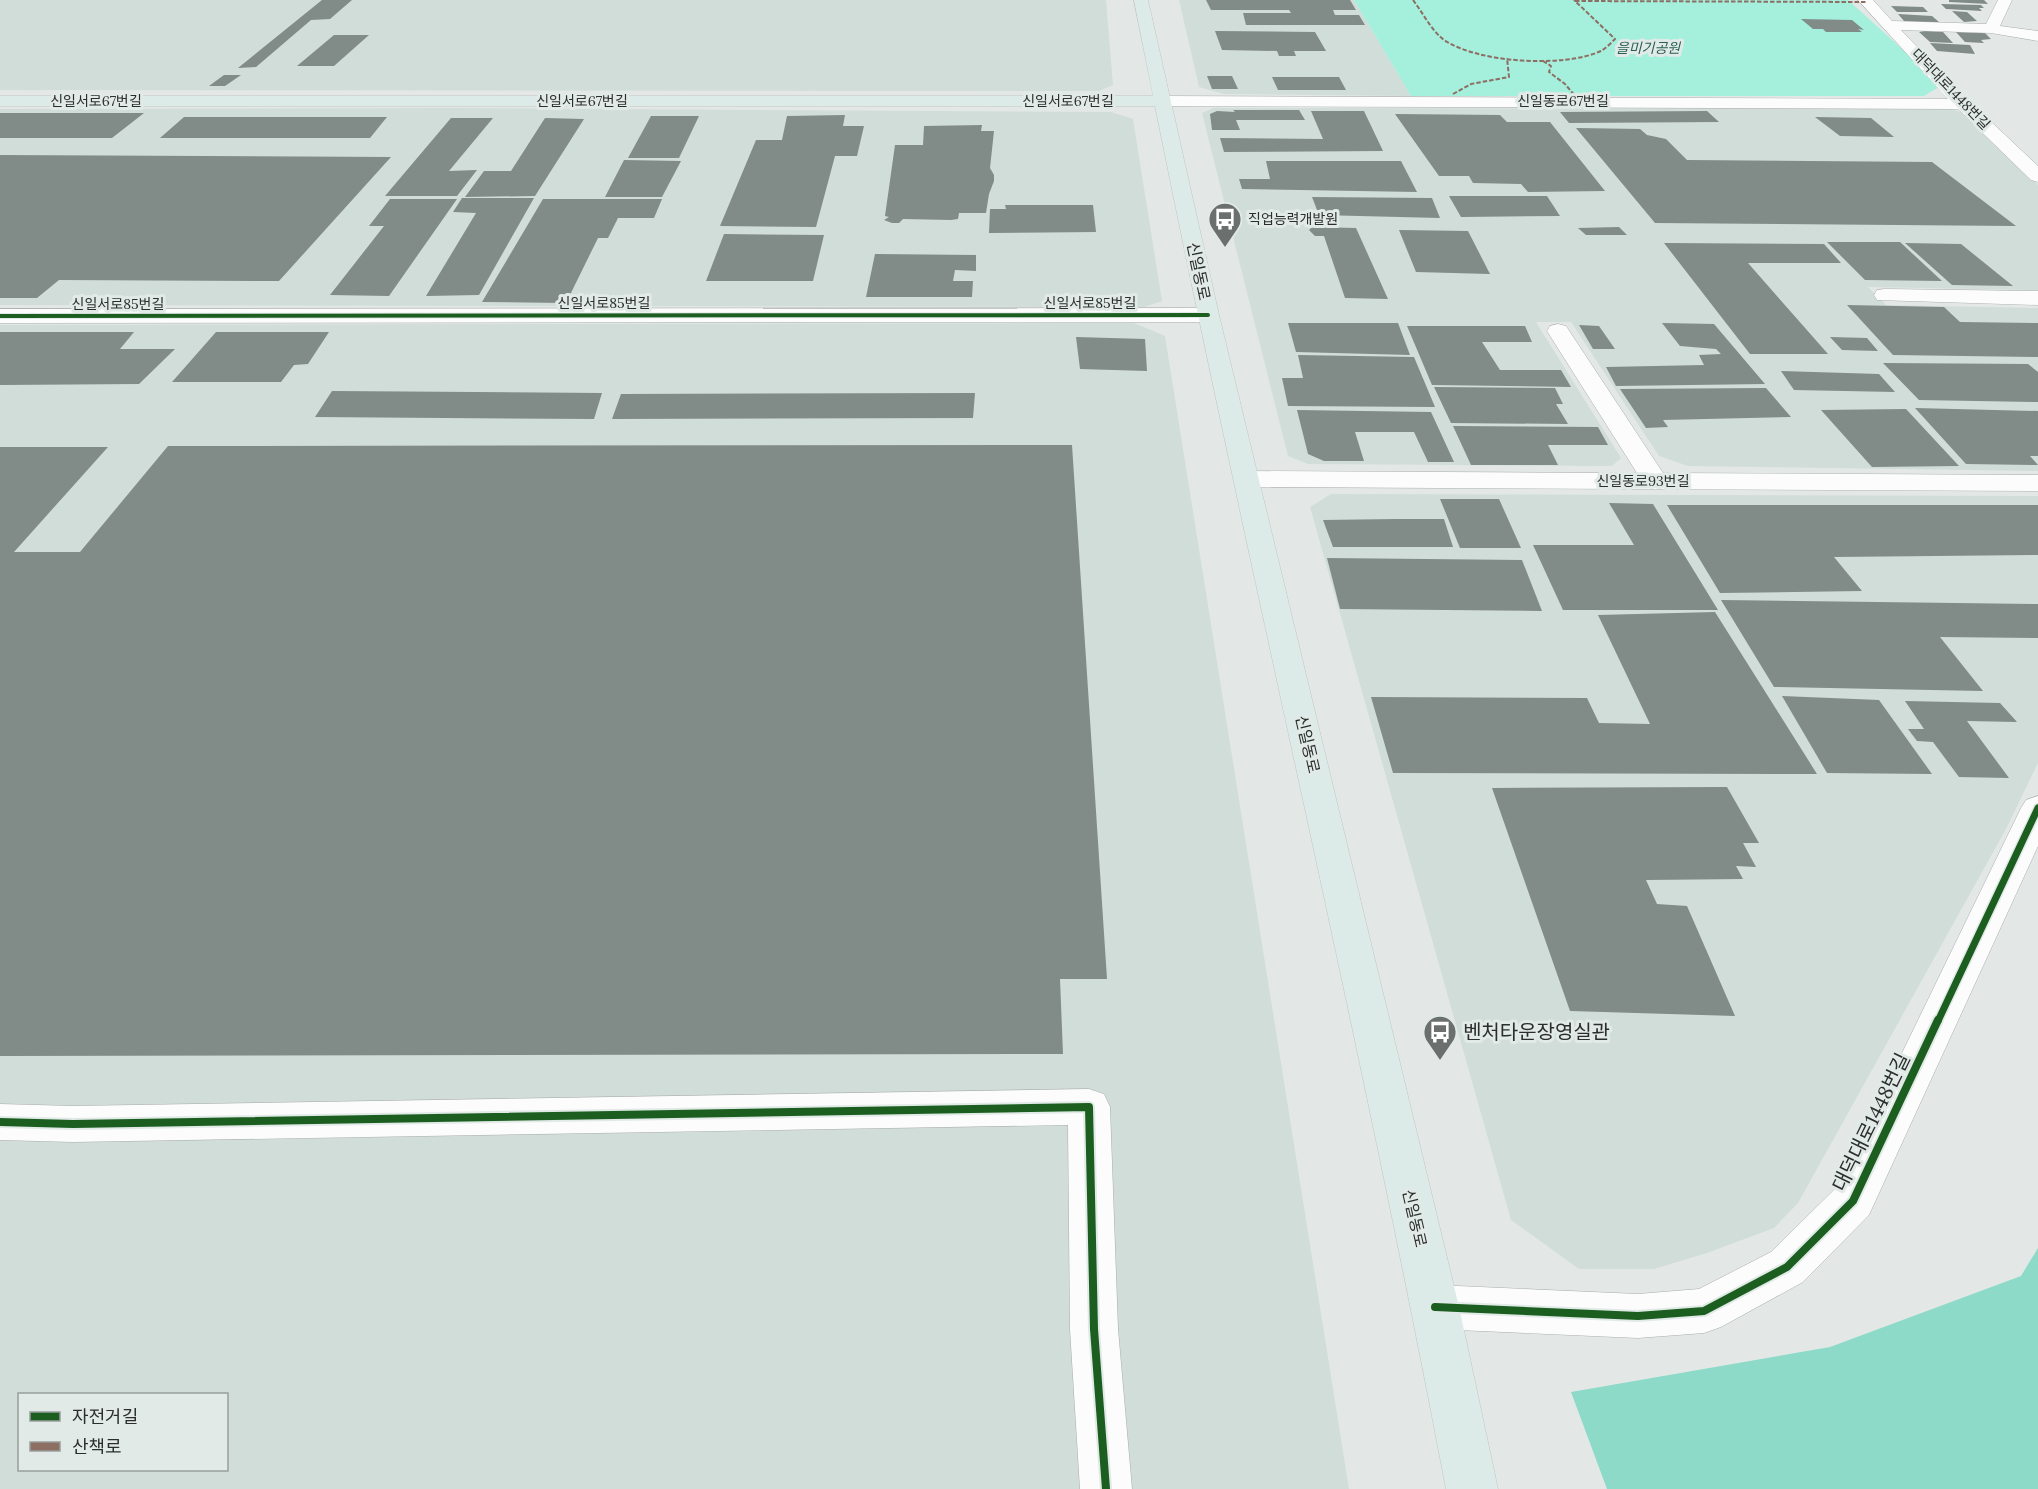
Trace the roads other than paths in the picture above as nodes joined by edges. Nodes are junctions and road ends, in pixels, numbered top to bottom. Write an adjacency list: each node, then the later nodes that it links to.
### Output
1 (1141, 0): 10 (main road, 신일동로)
2 (1865, 0): 5 (street, 대덕대로1448번길)
3 (2005, 0): 7 (street)
4 (1945, 15): 6 (street)
5 (1889, 25): 6 (street); 11 (street, 대덕대로1448번길)
6 (1957, 27): 7 (street)
7 (1991, 29): 8 (street)
8 (2038, 36)
9 (0, 100): 10 (main road, 신일서로67번길)
10 (1163, 101): 11 (street, 신일동로67번길); 15 (main road, 신일동로)
11 (1962, 104): 12 (street, 대덕대로1448번길)
12 (2038, 176)
13 (1885, 295): 14 (street)
14 (2038, 298)
15 (1208, 315): 16 (street, 신일서로85번길); 18 (main road, 신일동로)
16 (0, 316)
17 (1558, 331): 19 (street)
18 (1247, 479): 19 (street, 신일동로93번길); 23 (main road, 신일동로)
19 (1655, 481): 20 (street, 신일동로93번길)
20 (2038, 483)
21 (2038, 808): 23 (street, 대덕대로1448번길)
22 (0, 1122): 24 (street)
23 (1435, 1307): 25 (main road, 신일동로)
24 (1106, 1489)
25 (1472, 1489)

